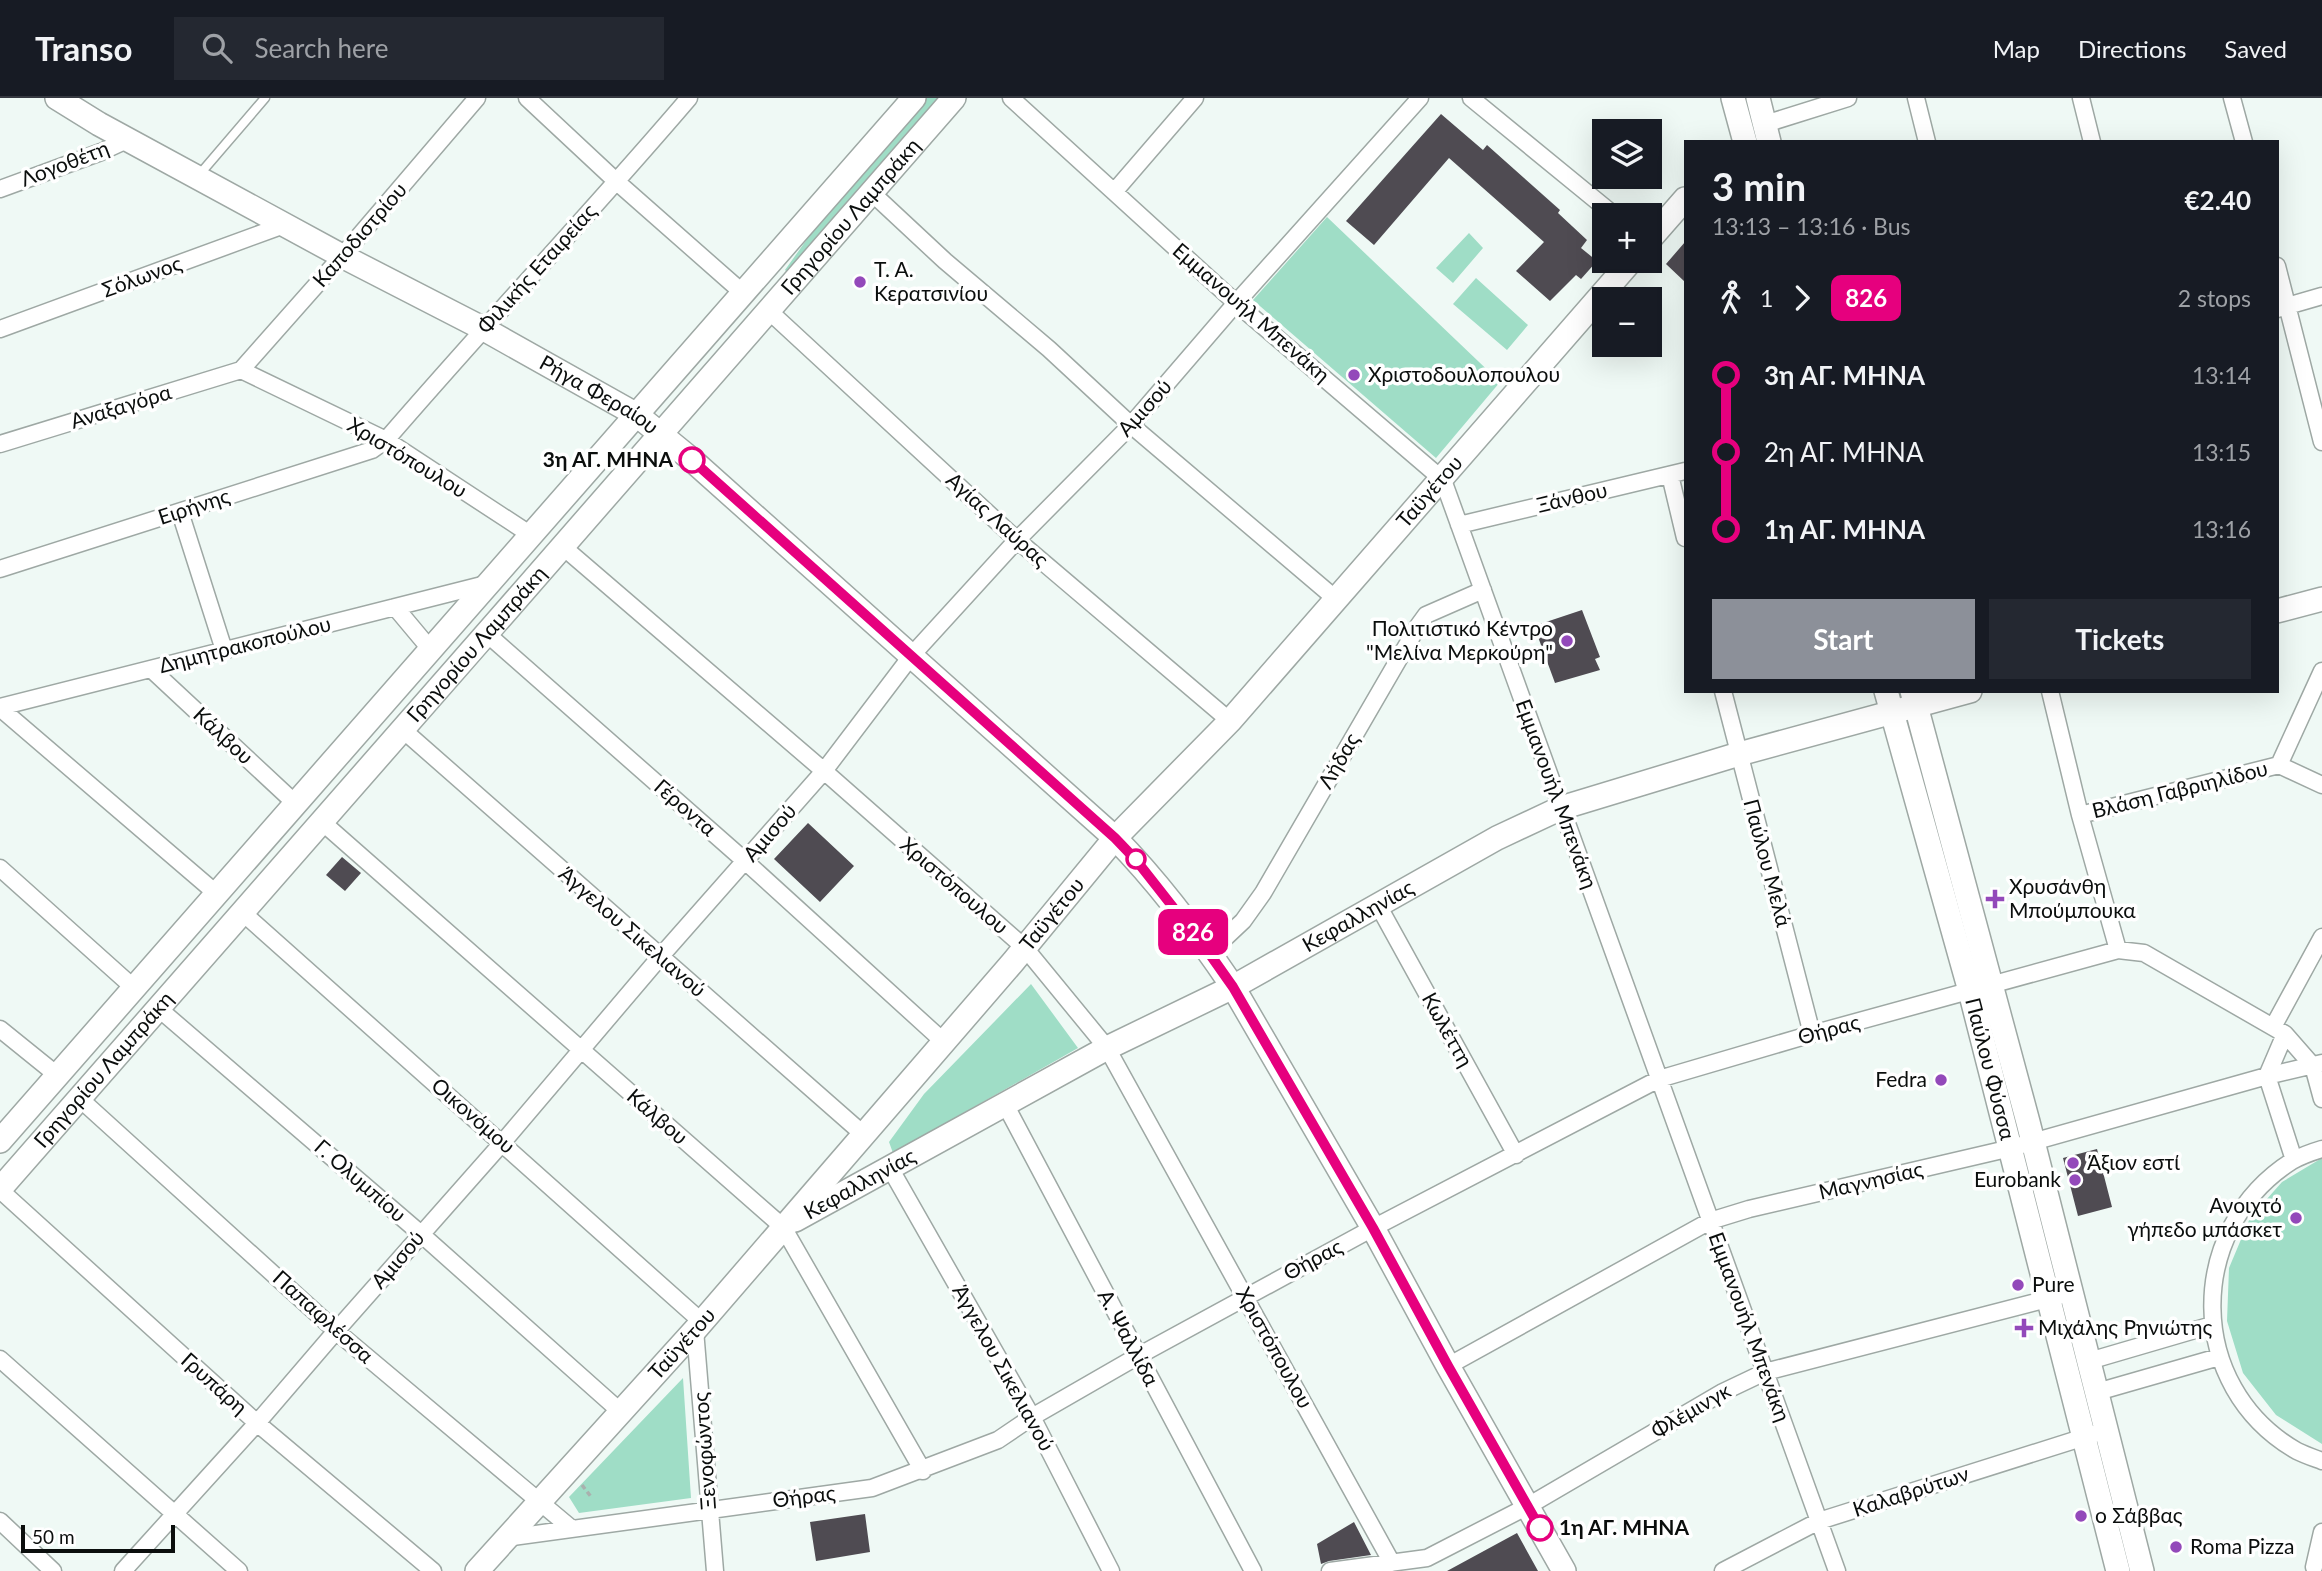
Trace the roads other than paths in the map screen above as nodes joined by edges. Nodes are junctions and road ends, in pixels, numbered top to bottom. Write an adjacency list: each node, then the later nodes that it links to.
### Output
1 (57, 98): 19 (street, Ρήγα Φεραίου)
2 (265, 98): 24 (lane)
3 (477, 98): 33 (street, Καποδιστρίου)
4 (527, 98): 25 (street)
5 (689, 98): 25 (street, Φιλικής Εταιρείας)
6 (915, 98): 36 (street, Γρηγορίου Λαμπράκη)
7 (954, 98): 28 (street, Γρηγορίου Λαμπράκη)
8 (1011, 98): 27 (street, Εμμανουήλ Μπενάκη)
9 (1195, 98): 27 (street)
10 (1420, 98): 38 (street, Αμισού)
11 (1471, 98): 30 (street)
12 (1733, 98): 20 (street)
13 (1758, 98): 18 (street)
14 (1848, 98): 18 (street)
15 (1916, 98): 21 (street)
16 (2081, 98): 22 (street)
17 (2232, 98): 23 (street)
18 (1767, 133): 20 (street)
19 (129, 139): 24 (street, Ρήγα Φεραίου); 26 (street, Λογοθέτη)
20 (1741, 139)
21 (1926, 140)
22 (2092, 140)
23 (2243, 140)
24 (197, 177): 31 (street, Ρήγα Φεραίου)
25 (617, 182): 36 (street); 41 (street, Φιλικής Εταιρείας)
26 (0, 189)
27 (1114, 192): 38 (street, Εμμανουήλ Μπενάκη)
28 (872, 193): 40 (street, Γρηγορίου Λαμπράκη); 45 (street)
29 (1684, 200): 32 (street)
30 (1599, 203)
31 (284, 225): 33 (street, Ρήγα Φεραίου); 42 (street, Σόλωνος)
32 (1662, 225)
33 (342, 256): 41 (street, Ρήγα Φεραίου); 43 (street, Καποδιστρίου)
34 (1620, 273): 51 (street, Ταϋγέτου)
35 (2279, 282): 39 (street)
36 (743, 293): 44 (street, Γρηγορίου Λαμπράκη)
37 (2322, 296): 39 (street)
38 (1236, 303): 45 (street, Αμισού); 51 (street, Εμμανουήλ Μπενάκη)
39 (2282, 307): 48 (street)
40 (769, 311): 46 (street, Γρηγορίου Λαμπράκη); 56 (street, Αγίας Λαύρας)
41 (482, 328): 44 (street, Ρήγα Φεραίου); 47 (street, Φιλικής Εταιρείας)
42 (0, 329)
43 (241, 370): 47 (street, Χριστόπουλου); 49 (street, Αναξαγόρα)
44 (637, 415): 46 (street, Ρήγα Φεραίου); 55 (street, Γρηγορίου Λαμπράκη)
45 (1131, 425): 56 (street, Αμισού); 62 (street)
46 (663, 434): 57 (street, Γρηγορίου Λαμπράκη); 68 (street, Ρήγα Φεραίου)
47 (386, 440): 52 (street, Ειρήνης); 55 (street, Χριστόπουλου)
48 (2322, 442)
49 (0, 444)
50 (1677, 473): 53 (street, Ξάνθου); 54 (street)
51 (1443, 480): 53 (street, Εμμανουήλ Μπενάκη); 62 (street, Ταϋγέτου)
52 (180, 512): 58 (street, Ειρήνης); 66 (street)
53 (1459, 524): 60 (street, Εμμανουήλ Μπενάκη)
54 (1684, 530)
55 (531, 536): 59 (street, Γρηγορίου Λαμπράκη)
56 (1017, 540): 68 (street, Αμισού); 77 (street, Αγίας Λαύρας)
57 (562, 546): 65 (street, Γρηγορίου Λαμπράκη); 81 (street, Χριστόπουλου)
58 (0, 569)
59 (489, 583): 63 (street, Δημητρακοπούλου); 67 (street, Γρηγορίου Λαμπράκη)
60 (1483, 590): 84 (street, Εμμανουήλ Μπενάκη); 96 (street, Λήδας)
61 (2322, 598): 64 (street)
62 (1337, 600): 77 (street, Ταϋγέτου)
63 (395, 607): 66 (street, Δημητρακοπούλου); 67 (street)
64 (2279, 610)
65 (486, 633): 78 (street, Γρηγορίου Λαμπράκη); 88 (street, Γέροντα)
66 (225, 650): 69 (street, Δημητρακοπούλου)
67 (431, 650): 83 (street, Γρηγορίου Λαμπράκη)
68 (912, 655): 81 (street, Αμισού); 87 (street, Ρήγα Φεραίου)
69 (151, 669): 76 (street, Δημητρακοπούλου); 83 (street, Κάλβου)
70 (2322, 671): 80 (street)
71 (1724, 693): 79 (street, Παύλου Μελά)
72 (1954, 693): 74 (street, Κεφαλληνίας)
73 (2050, 693): 85 (street)
74 (1914, 698): 75 (street, Κεφαλληνίας); 100 (street, Παύλου Φύσσα)
75 (1889, 702): 79 (street, Κεφαλληνίας); 100 (street, Παύλου Φύσσα)
76 (0, 708): 90 (street)
77 (1230, 721): 87 (street, Ταϋγέτου)
78 (402, 729): 86 (street, Γρηγορίου Λαμπράκη); 97 (street, Άγγελου Σικελιανού)
79 (1739, 754): 84 (street, Κεφαλληνίας); 104 (street, Παύλου Μελά)
80 (2279, 765): 82 (street); 85 (street, Βλάση Γαβριηλίδου)
81 (824, 771): 88 (street, Αμισού); 94 (street, Χριστόπουλου)
82 (2322, 785)
83 (296, 804): 90 (street, Γρηγορίου Λαμπράκη)
84 (1561, 808): 91 (street, Κεφαλληνίας); 111 (street, Εμμανουήλ Μπενάκη)
85 (2080, 815): 95 (street)
86 (321, 821): 92 (street, Γρηγορίου Λαμπράκη); 107 (street, Κάλβου)
87 (1115, 838): 94 (street, Ταϋγέτου); 96 (street, Ρήγα Φεραίου)
88 (746, 861): 97 (street, Αμισού); 105 (street, Γέροντα)
89 (0, 867): 99 (street)
90 (217, 894): 99 (street, Γρηγορίου Λαμπράκη)
91 (1378, 905): 98 (street, Κεφαλληνίας); 120 (street, Κωλέττη)
92 (242, 912): 101 (street, Γρηγορίου Λαμπράκη); 117 (street, Οικονόμου)
93 (2322, 937): 103 (street)
94 (1025, 948): 105 (street, Ταϋγέτου); 106 (street, Χριστόπουλου)
95 (2118, 950): 100 (street, Θήρας); 103 (street)
96 (1209, 953): 98 (street, Ρήγα Φεραίου)
97 (660, 957): 107 (street, Αμισού); 115 (street, Άγγελου Σικελιανού)
98 (1233, 987): 106 (street, Κεφαλληνίας); 126 (street, Ρήγα Φεραίου)
99 (134, 988): 109 (street, Γρηγορίου Λαμπράκη)
100 (1980, 988): 104 (street, Θήρας); 118 (street, Παύλου Φύσσα)
101 (158, 1008): 112 (street, Γρηγορίου Λαμπράκη); 127 (street, Γ. Ολυμπίου)
102 (0, 1029): 109 (street)
103 (2279, 1031): 108 (street); 110 (street)
104 (1812, 1034): 111 (street, Θήρας)
105 (944, 1042): 115 (street, Ταϋγέτου)
106 (1107, 1048): 114 (street, Κεφαλληνίας); 129 (street, Χριστόπουλου)
107 (581, 1051): 117 (street, Αμισού); 125 (street, Κάλβου)
108 (2318, 1064): 110 (street, Μαγνησίας); 113 (street)
109 (57, 1075): 116 (street, Γρηγορίου Λαμπράκη)
110 (2267, 1076): 118 (street, Μαγνησίας); 121 (street)
111 (1659, 1079): 120 (street, Θήρας); 124 (street, Εμμανουήλ Μπενάκη)
112 (79, 1098): 123 (street, Γρηγορίου Λαμπράκη); 133 (street, Παπαφλέσσα)
113 (2322, 1100)
114 (1005, 1104): 122 (street, Κεφαλληνίας); 134 (street, Α. Ψαλλίδα)
115 (863, 1134): 125 (street, Ταϋγέτου)
116 (0, 1141)
117 (503, 1142): 127 (street, Αμισού); 132 (street, Οικονόμου)
118 (2021, 1145): 124 (street, Μαγνησίας); 128 (street, Παύλου Φύσσα); 130 (street, Παύλου Φύσσα)
119 (2322, 1149): 121 (street)
120 (1516, 1155): 126 (street, Θήρας)
121 (2294, 1160): 131 (street)
122 (890, 1168): 125 (street, Κεφαλληνίας); 142 (street, Άγγελου Σικελιανού)
123 (0, 1190): 143 (street, Γρυπάρη)
124 (1710, 1221): 138 (street, Μαγνησίας); 139 (street, Εμμανουήλ Μπενάκη)
125 (783, 1227): 132 (street, Ταϋγέτου); 147 (street, Κάλβου)
126 (1373, 1228): 129 (street, Θήρας); 138 (street, Ρήγα Φεραίου)
127 (421, 1234): 133 (street, Αμισού); 141 (street, Γ. Ολυμπίου)
128 (2071, 1293): 130 (street, Φλέμινγκ); 137 (street, Παύλου Φύσσα)
129 (1246, 1297): 134 (street, Θήρας); 157 (street, Χριστόπουλου)
130 (2048, 1298): 139 (street, Φλέμινγκ); 145 (street, Παύλου Φύσσα)
131 (2212, 1325): 135 (street); 137 (street)
132 (699, 1326): 141 (street, Ταϋγέτου); 150 (street, Ξενοφώντος)
133 (336, 1331): 143 (street, Αμισού); 148 (street, Παπαφλέσσα)
134 (1138, 1356): 142 (street, Θήρας); 166 (street, Α. Ψαλλίδα)
135 (2219, 1357): 140 (street); 146 (street)
136 (0, 1359): 151 (street)
137 (2088, 1361): 140 (street, Παύλου Φύσσα)
138 (1448, 1366): 149 (street, Ρήγα Φεραίου)
139 (1765, 1372): 149 (street, Φλέμινγκ); 153 (street, Εμμανουήλ Μπενάκη)
140 (2097, 1392): 144 (street, Παύλου Φύσσα)
141 (622, 1413): 148 (street, Ταϋγέτου)
142 (1032, 1417): 147 (street, Θήρας); 165 (street, Άγγελου Σικελιανού)
143 (257, 1423): 151 (street, Αμισού); 162 (street, Γρυπάρη)
144 (2106, 1430): 145 (street, Καλαβρύτων); 172 (street, Παύλου Φύσσα)
145 (2084, 1437): 153 (street, Καλαβρύτων); 171 (street, Παύλου Φύσσα)
146 (2322, 1461)
147 (923, 1471): 150 (street, Θήρας)
148 (538, 1502): 154 (street, Παπαφλέσσα); 156 (street, Ταϋγέτου)
149 (1528, 1506): 157 (street, Φλέμινγκ); 168 (street, Ρήγα Φεραίου)
150 (709, 1509): 154 (street, Θήρας); 164 (street, Ξενοφώντος)
151 (174, 1513): 160 (street, Αμισού); 161 (street)
152 (0, 1521): 159 (street)
153 (1819, 1521): 169 (street, Καλαβρύτων); 170 (street, Εμμανουήλ Μπενάκη)
154 (572, 1529): 156 (street, Θήρας)
155 (2322, 1532): 158 (street)
156 (506, 1538): 163 (street, Ταϋγέτου)
157 (1392, 1563): 167 (street, Φλέμινγκ)
158 (2314, 1567)
159 (53, 1571)
160 (123, 1571)
161 (239, 1571)
162 (433, 1571)
163 (477, 1571)
164 (715, 1571)
165 (1111, 1571)
166 (1253, 1571)
167 (1330, 1571)
168 (1564, 1571)
169 (1723, 1571)
170 (1837, 1571)
171 (2118, 1571)
172 (2142, 1571)

